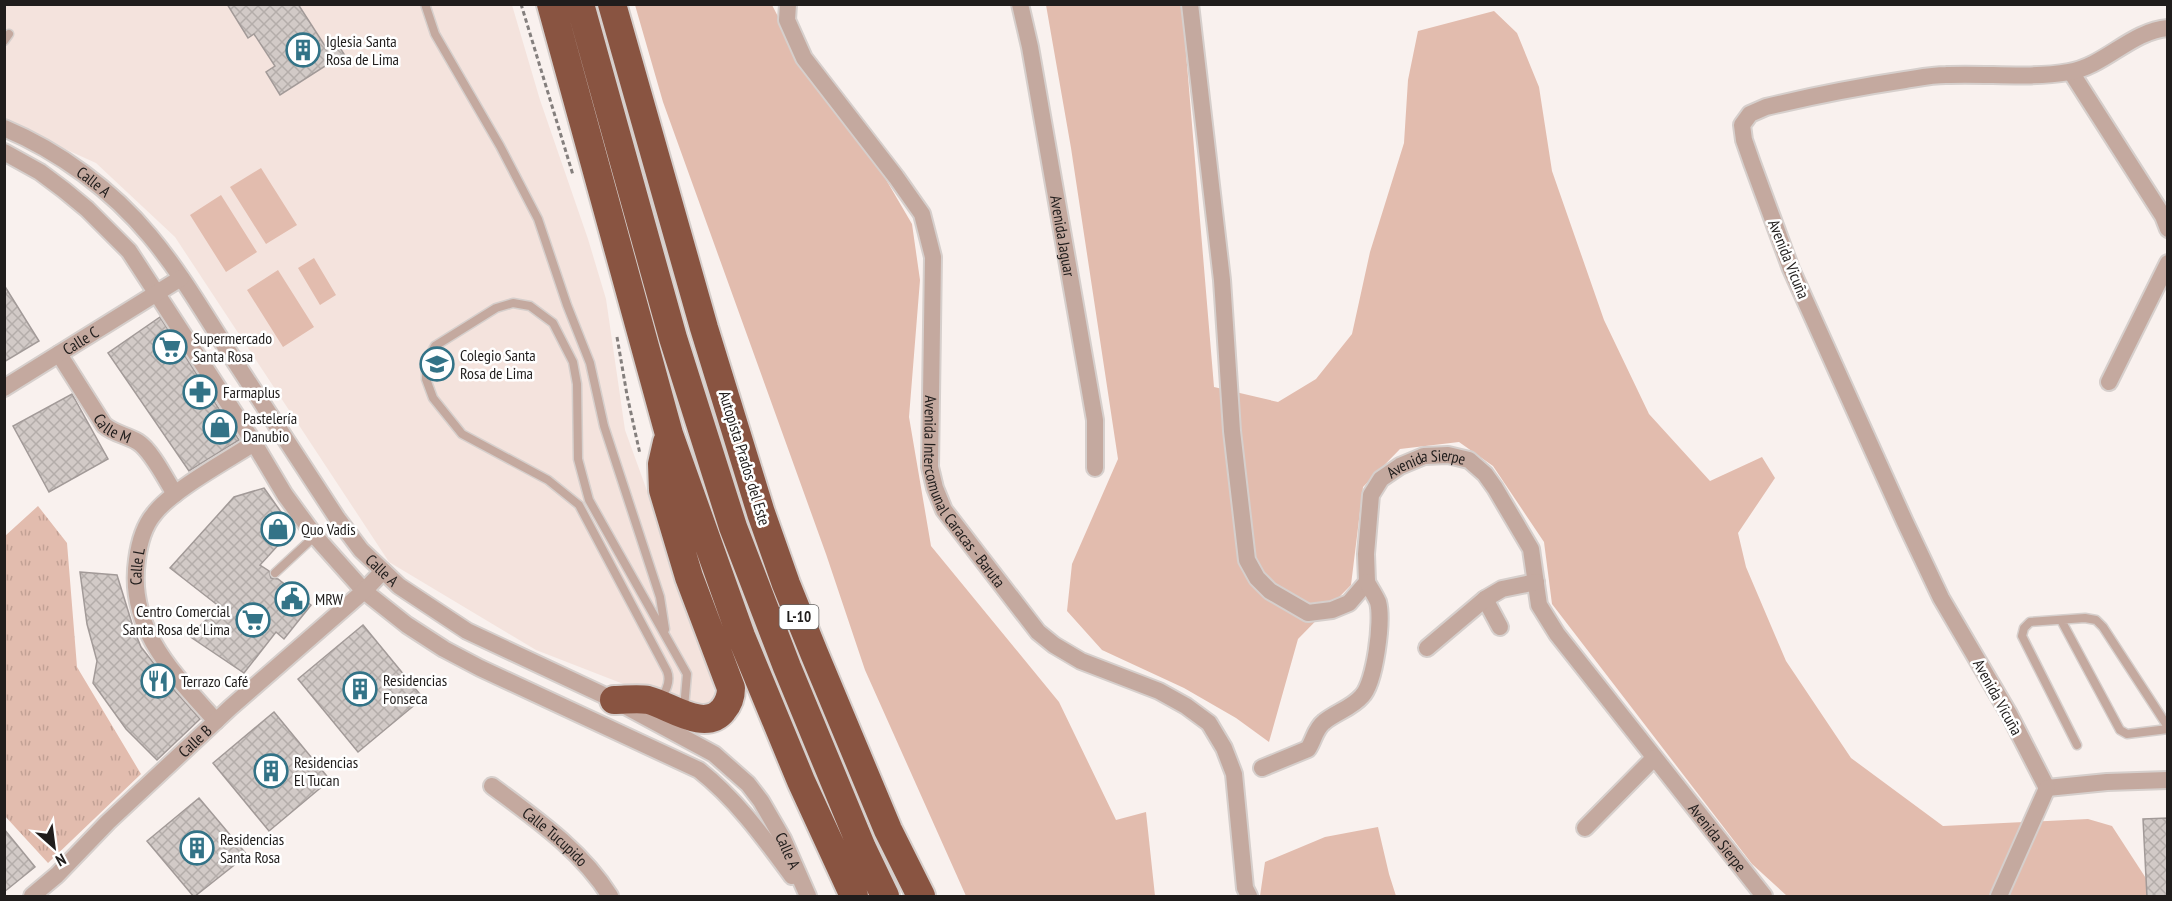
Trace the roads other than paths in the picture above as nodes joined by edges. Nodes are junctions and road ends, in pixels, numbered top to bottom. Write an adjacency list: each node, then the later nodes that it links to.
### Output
1 (425, 4): 18 (lane)
2 (551, 4): 21 (highway)
3 (580, 4): 52 (highway, Autopista Prados del Este / L-10)
4 (612, 4): 53 (highway, Autopista Prados del Este / L-10)
5 (788, 4): 54 (street, Avenida Intercomunal Caracas - Baruta)
6 (1020, 4): 23 (street, Avenida Jaguar)
7 (1190, 4): 28 (street)
8 (2168, 28): 9 (street, Avenida Vicuña)
9 (2071, 72): 12 (street); 46 (street, Avenida Vicuña)
10 (4, 128): 14 (street, Calle A)
11 (4, 152): 15 (street, Calle A)
12 (2168, 229)
13 (2168, 263): 19 (street)
14 (181, 279): 15 (street, Calle C); 26 (street, Calle A)
15 (158, 292): 16 (street, Calle C); 22 (street, Calle A)
16 (59, 354): 20 (street, Calle C); 24 (street, Calle M)
17 (573, 362): 18 (lane); 34 (lane); 37 (lane)
18 (590, 363): 34 (lane)
19 (2109, 382)
20 (4, 388)
21 (669, 434): 38 (highway); 51 (highway)
22 (254, 443): 24 (street, Calle L); 25 (street, Calle A)
23 (1095, 468)
24 (175, 494): 39 (street, Calle L)
25 (315, 536): 27 (lane); 30 (street, Calle A)
26 (383, 571): 30 (street, Calle B); 36 (street, Calle A)
27 (275, 573)
28 (1367, 582): 29 (street, Avenida Sierpe); 43 (street)
29 (1536, 582): 31 (street); 42 (street, Avenida Sierpe)
30 (364, 591): 39 (street, Calle B); 50 (street, Calle A)
31 (1485, 599): 33 (street); 35 (street)
32 (2061, 620): 40 (lane); 40 (lane); 41 (lane)
33 (1500, 627)
34 (666, 636): 38 (lane)
35 (1427, 648)
36 (614, 700): 37 (highway); 50 (street, Calle A)
37 (656, 703): 38 (highway)
38 (685, 715)
39 (216, 721): 48 (street, Calle B)
40 (2168, 728)
41 (2077, 745)
42 (1654, 758): 47 (street); 55 (street, Avenida Sierpe)
43 (1262, 768)
44 (2168, 780): 46 (street)
45 (492, 786): 49 (street, Calle Tucupido)
46 (2047, 788): 56 (street)
47 (1585, 828)
48 (32, 897)
49 (610, 897)
50 (807, 897)
51 (854, 897)
52 (885, 897)
53 (921, 897)
54 (1249, 897)
55 (1764, 897)
56 (1999, 897)

